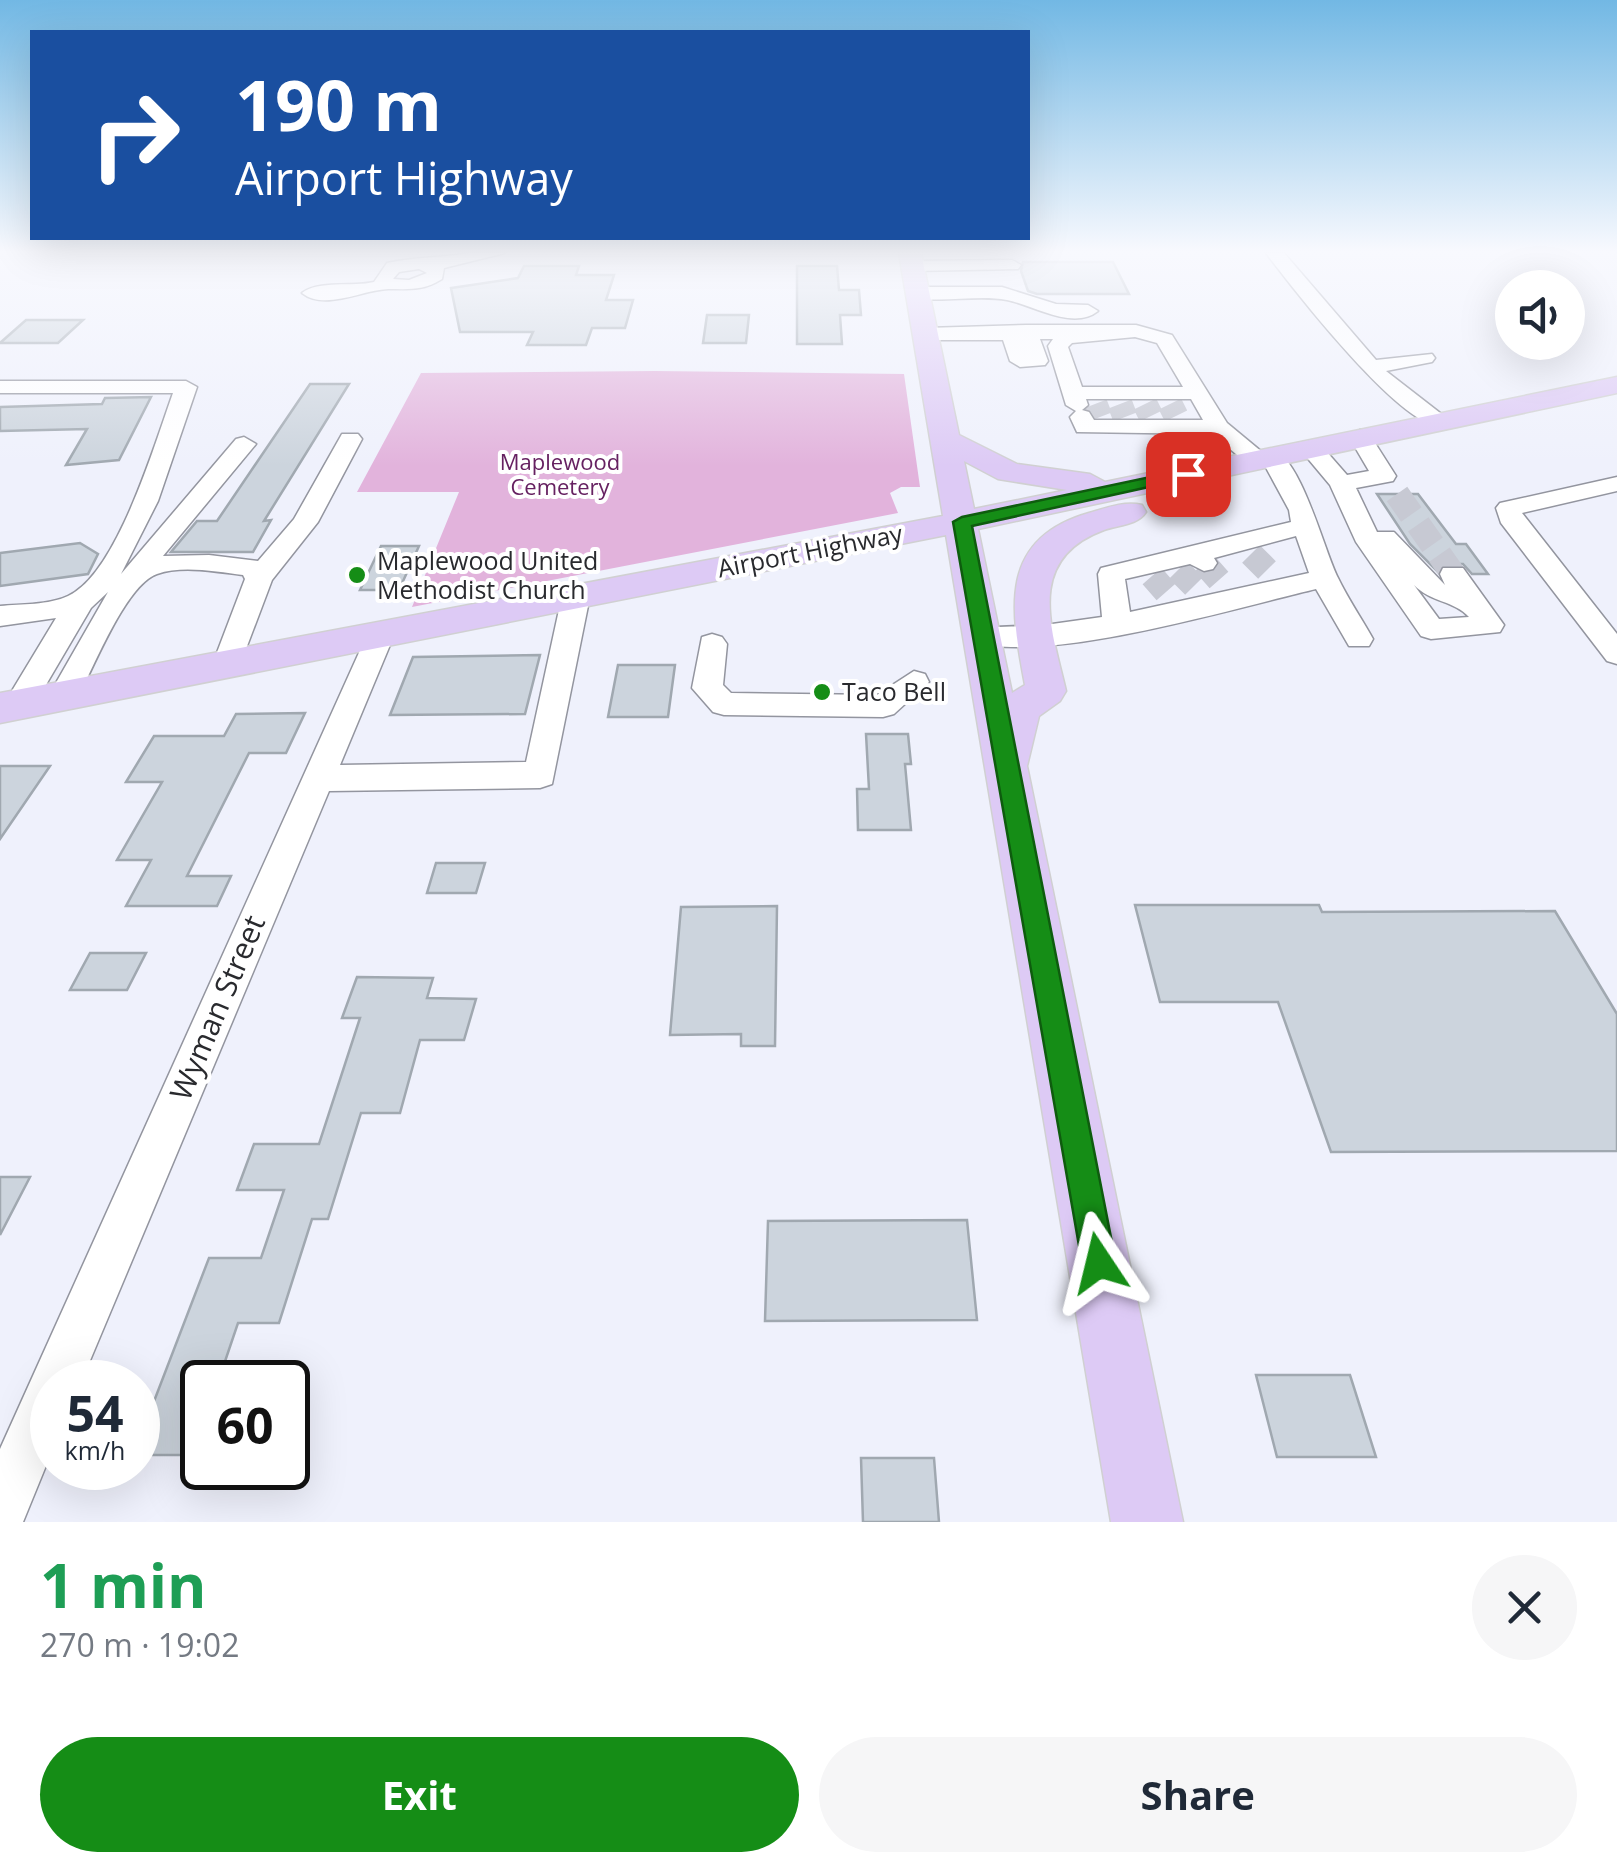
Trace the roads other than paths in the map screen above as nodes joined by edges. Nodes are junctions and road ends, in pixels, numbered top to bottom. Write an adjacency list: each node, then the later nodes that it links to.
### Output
1 (924, 324): 4 (main road)
2 (1335, 324): 7 (street)
3 (1019, 332): 4 (street); 6 (street); 8 (street)
4 (926, 334): 16 (main road)
5 (1425, 358): 7 (street)
6 (1064, 361): 8 (street); 11 (street)
7 (1371, 367): 12 (street)
8 (1194, 384): 11 (street); 13 (street)
9 (0, 387): 31 (street)
10 (1612, 390): 12 (main road, Airport Highway)
11 (1126, 409): 13 (street)
12 (1436, 421): 14 (main road, Airport Highway)
13 (1218, 427): 19 (street)
14 (1360, 437): 18 (main road, Airport Highway); 20 (street)
15 (350, 439): 28 (street)
16 (946, 440): 22 (main road); 23 (main road)
17 (244, 444): 25 (street)
18 (1310, 448): 19 (main road, Airport Highway); 20 (street)
19 (1264, 458): 22 (main road, Airport Highway); 24 (street); 35 (main road)
20 (1341, 484): 26 (street)
21 (1617, 484): 39 (street)
22 (1120, 488): 23 (main road, Airport Highway)
23 (962, 522): 30 (main road, Airport Highway); 36 (main road)
24 (1305, 526): 27 (street); 29 (street)
25 (136, 574): 28 (street); 42 (street)
26 (1453, 574)
27 (1212, 575): 29 (street); 33 (street); 33 (street)
28 (259, 578): 40 (street)
29 (1324, 578): 37 (street)
30 (576, 596): 34 (main road, Airport Highway); 45 (street)
31 (80, 602): 32 (street); 43 (street)
32 (0, 616)
33 (1117, 625): 35 (street)
34 (381, 633): 40 (main road, Airport Highway); 45 (street, Wyman Street)
35 (1034, 634): 36 (street); 44 (main road)
36 (982, 635): 44 (main road)
37 (1360, 640)
38 (712, 644): 41 (street)
39 (1617, 654)
40 (228, 663): 42 (main road, Airport Highway)
41 (914, 682)
42 (64, 695): 43 (main road, Airport Highway)
43 (10, 706)
44 (1008, 768): 49 (main road)
45 (318, 778): 46 (street, Wyman Street)
46 (66, 1360)
47 (30, 1442): 48 (street)
48 (0, 1512)
49 (1147, 1522)

